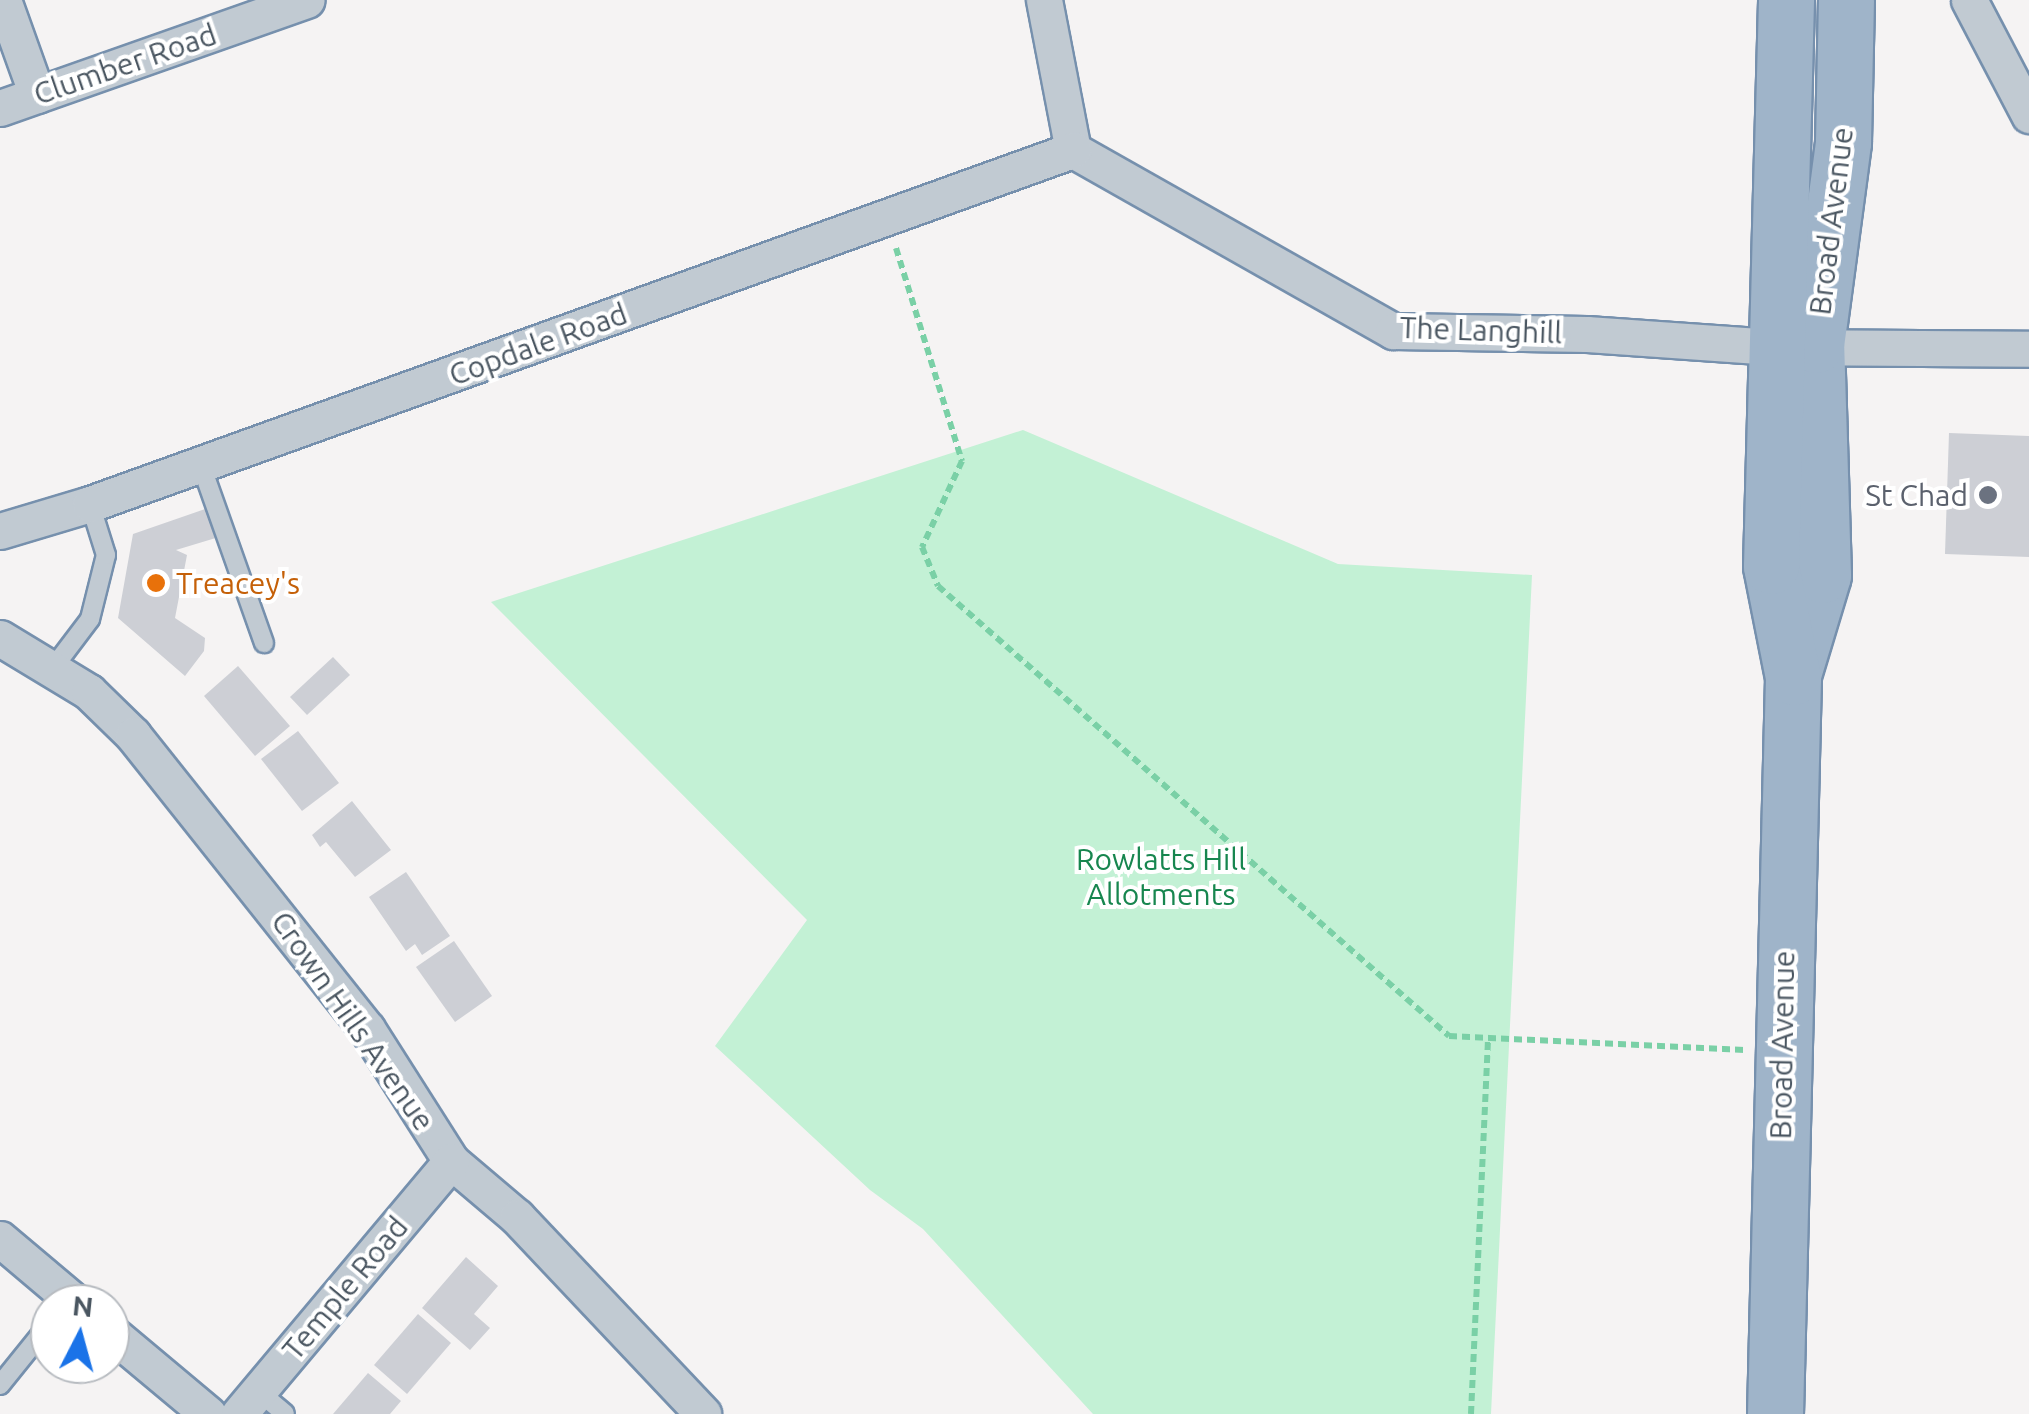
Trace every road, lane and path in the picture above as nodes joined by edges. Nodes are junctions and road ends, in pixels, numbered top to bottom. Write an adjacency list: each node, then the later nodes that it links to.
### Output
1 (3, 0): 7 (street)
2 (306, 0): 7 (street, Clumber Road)
3 (1044, 0): 10 (street)
4 (1786, 0): 12 (highway, Broad Avenue)
5 (1846, 0): 12 (highway, Broad Avenue)
6 (1969, 0): 9 (street)
7 (37, 94): 8 (street, Clumber Road)
8 (0, 108)
9 (2029, 115)
10 (1073, 150): 11 (street, Copdale Road); 12 (street, The Langhill)
11 (887, 218): 14 (street, Copdale Road); 20 (path)
12 (1795, 346): 13 (street, The Langhill); 21 (highway, Broad Avenue)
13 (2029, 349)
14 (201, 465): 15 (street, Copdale Road); 18 (lane)
15 (90, 504): 16 (street, Copdale Road); 19 (lane)
16 (0, 532)
17 (0, 638): 19 (street, Crown Hills Avenue)
18 (264, 642)
19 (53, 668): 22 (street, Crown Hills Avenue)
20 (1488, 1037): 21 (path); 32 (path)
21 (1781, 1052): 33 (highway, Broad Avenue)
22 (451, 1162): 28 (street, Temple Road); 31 (street, Crown Hills Avenue)
23 (0, 1239): 24 (street)
24 (44, 1284)
25 (130, 1349): 29 (street)
26 (30, 1350): 27 (lane)
27 (0, 1385)
28 (248, 1402): 30 (lane)
29 (208, 1414)
30 (285, 1414)
31 (702, 1414)
32 (1471, 1414)
33 (1775, 1414)

